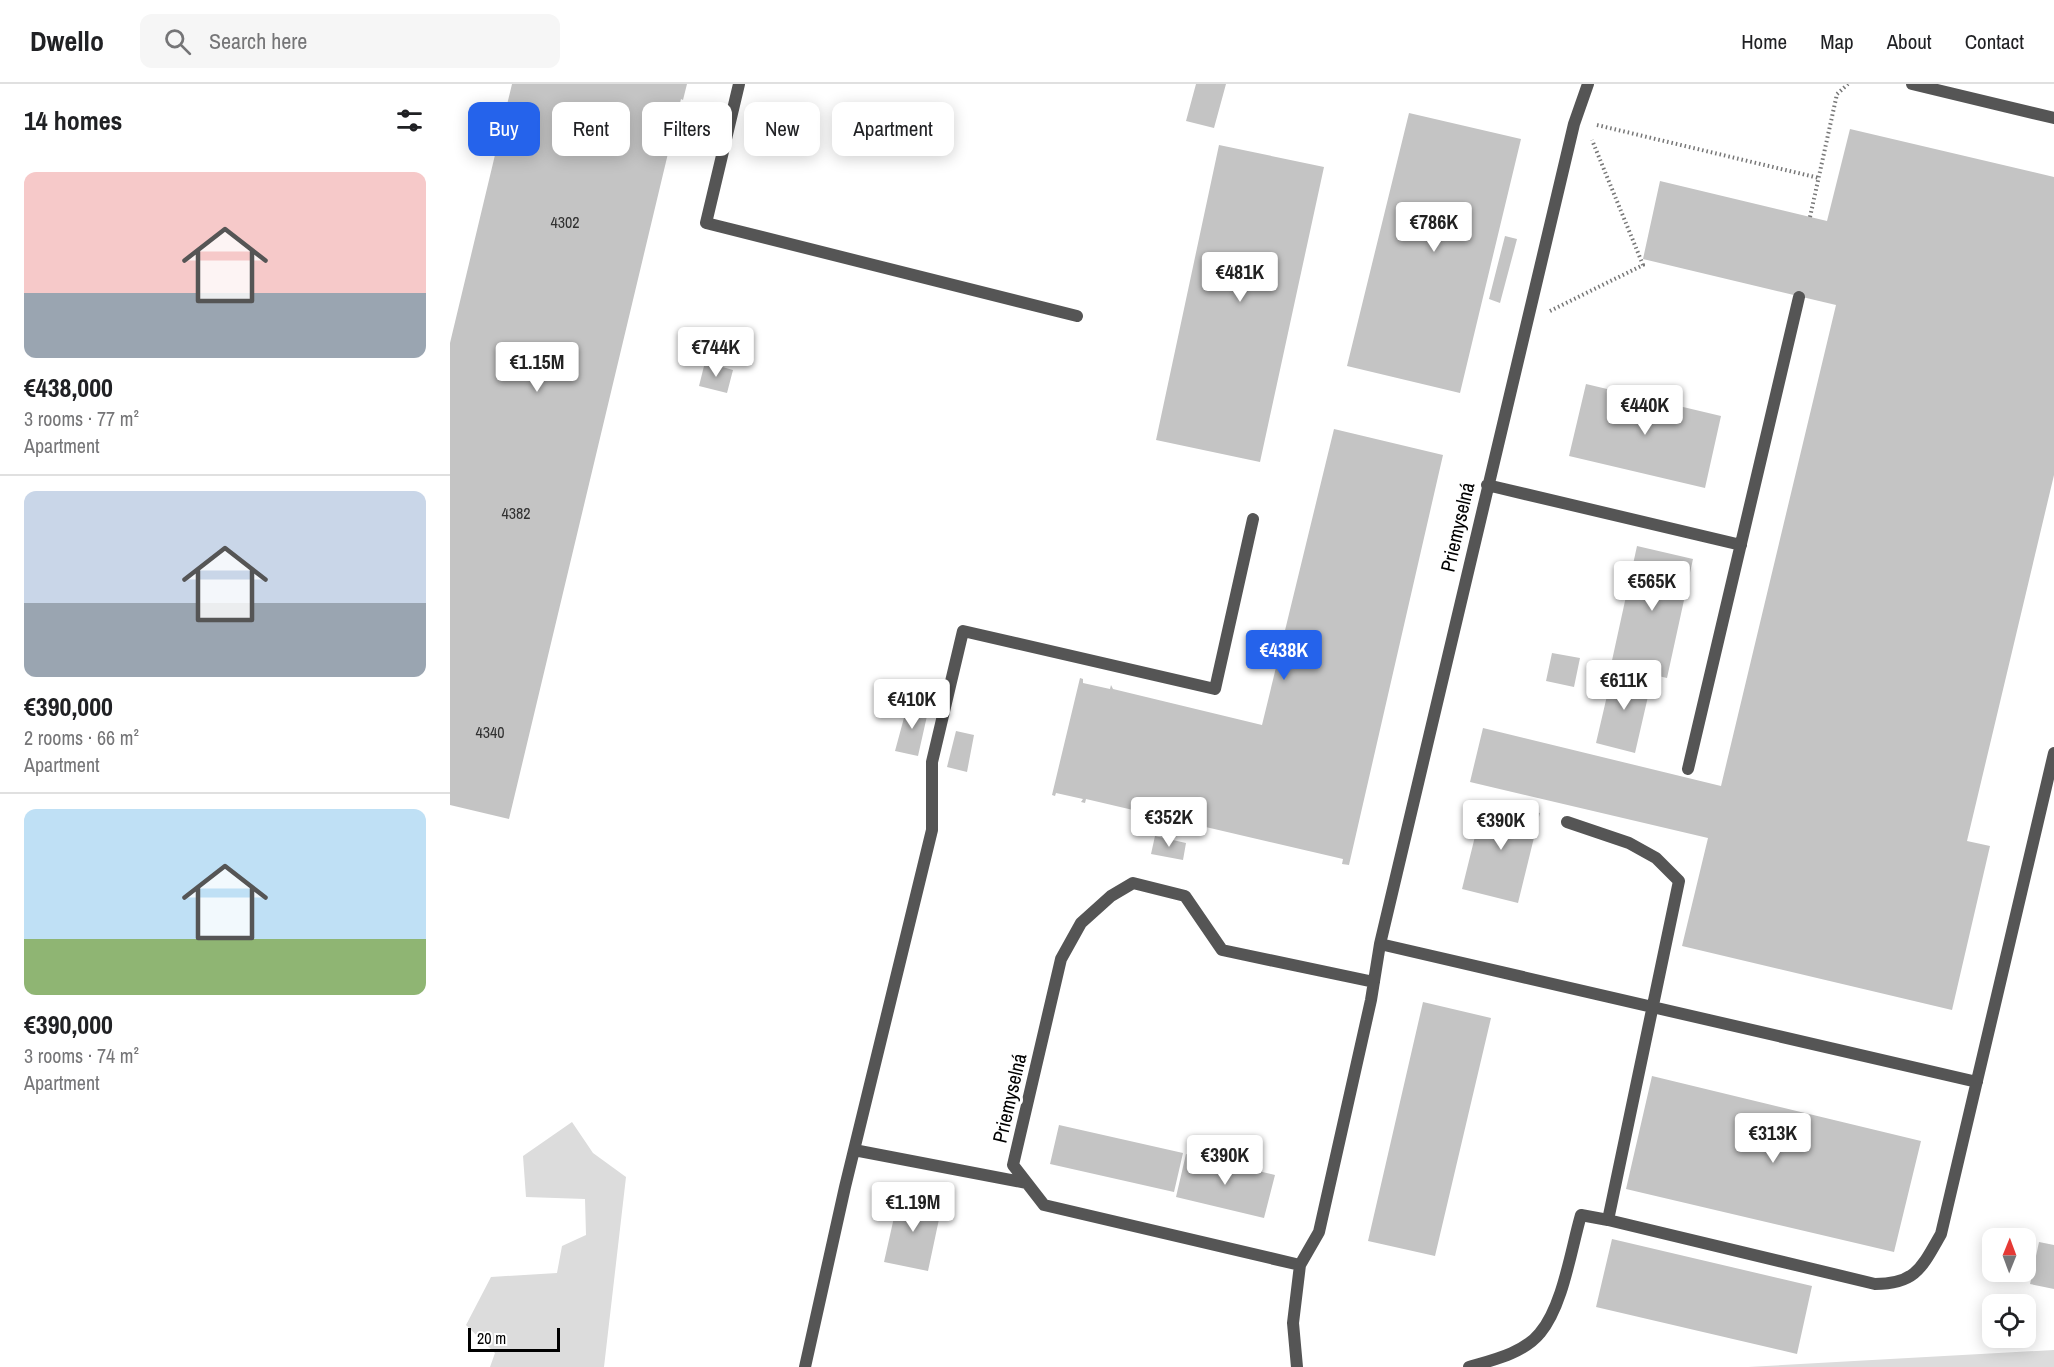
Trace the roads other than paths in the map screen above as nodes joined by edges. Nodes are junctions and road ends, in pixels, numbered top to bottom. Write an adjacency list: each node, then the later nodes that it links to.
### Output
1 (739, 84): 6 (lane)
2 (1588, 84): 7 (lane, Priemyselná)
3 (1912, 84): 4 (lane)
4 (2054, 118)
5 (1799, 297): 9 (lane)
6 (1077, 316)
7 (1487, 485): 9 (lane); 13 (lane, Priemyselná)
8 (1253, 519): 17 (lane)
9 (1741, 545): 11 (lane)
10 (2054, 753): 16 (lane)
11 (1688, 769)
12 (1566, 822): 15 (lane)
13 (1380, 944): 14 (lane, Priemyselná); 15 (lane)
14 (1374, 982): 18 (lane, Priemyselná); 20 (lane, Priemyselná)
15 (1653, 1007): 16 (lane); 19 (lane)
16 (1977, 1082): 19 (lane)
17 (854, 1150): 18 (lane); 21 (lane)
18 (1027, 1183): 20 (lane, Priemyselná)
19 (1608, 1220): 23 (lane)
20 (1300, 1265): 22 (lane)
21 (805, 1367)
22 (1297, 1367)
23 (1469, 1367)

